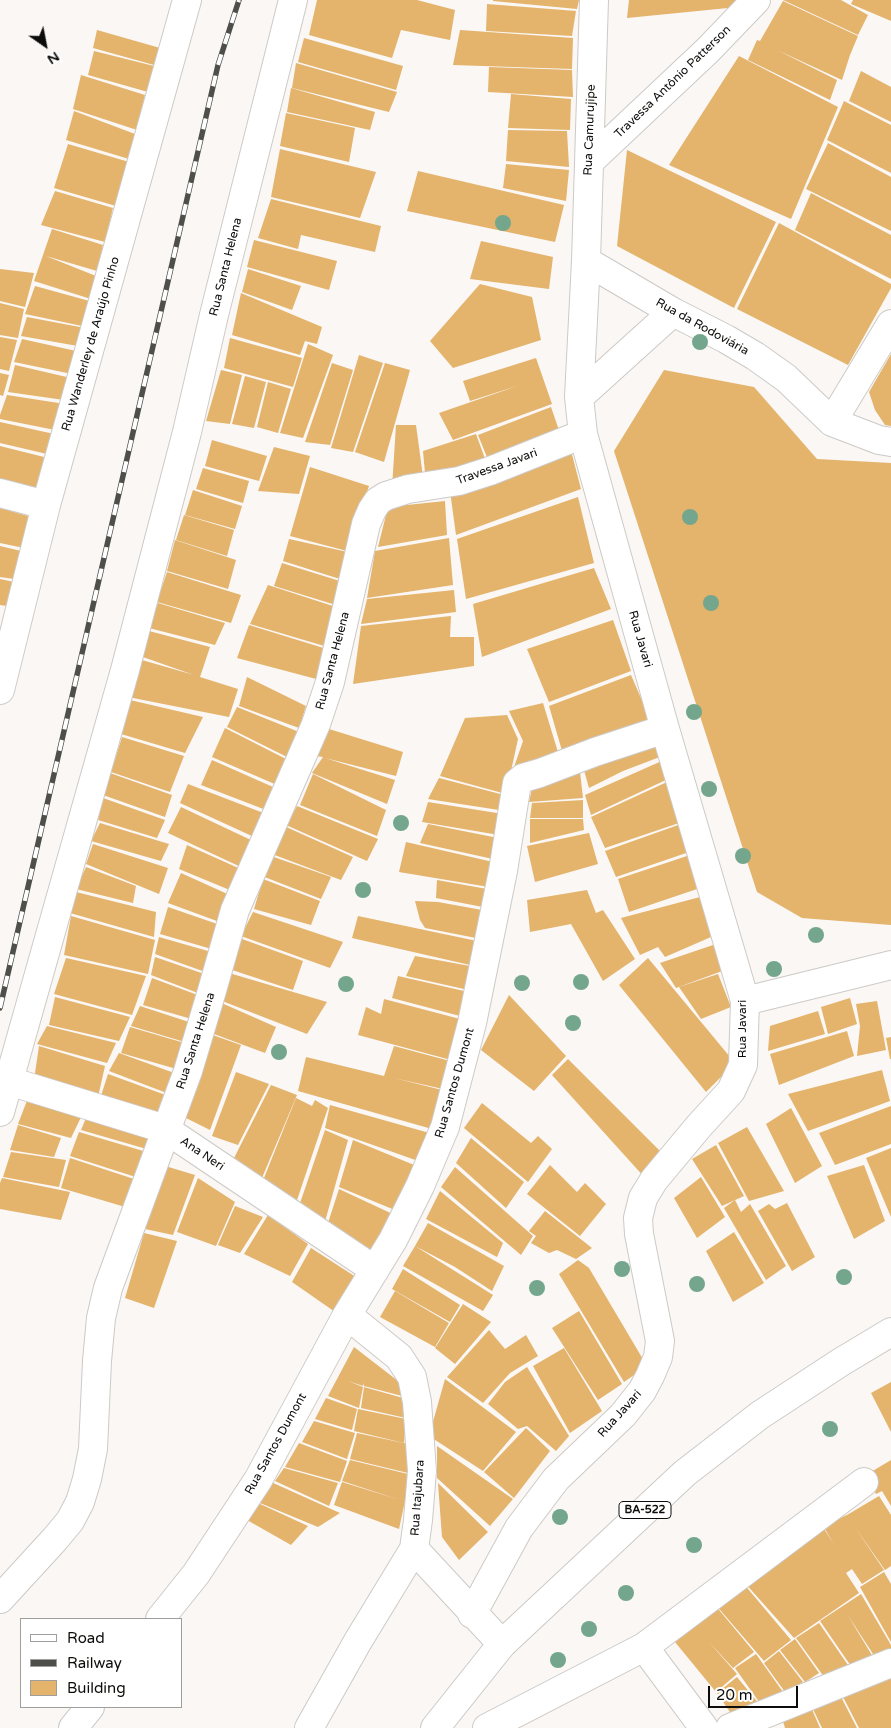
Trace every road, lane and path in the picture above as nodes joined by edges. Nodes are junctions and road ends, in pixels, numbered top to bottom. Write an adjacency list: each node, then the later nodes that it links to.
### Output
1 (187, 0): 15 (street, Rua Wanderley de Araújo Pinho)
2 (293, 0): 20 (street, Rua Santa Helena)
3 (594, 0): 5 (street, Rua Camurujipe)
4 (756, 0): 5 (street, Travessa Antônio Patterson)
5 (589, 162): 6 (street, Rua Camurujipe)
6 (586, 260): 7 (street, Rua da Rodoviária); 9 (street, Rua Javari)
7 (673, 312): 9 (street); 10 (street, Rua da Rodoviária)
8 (891, 324): 10 (street)
9 (579, 397): 11 (street, Rua Javari)
10 (832, 422): 12 (street, Rua da Rodoviária)
11 (583, 434): 13 (street, Travessa Javari); 17 (street, Rua Javari)
12 (891, 442)
13 (408, 489): 22 (street, Rua Santa Helena)
14 (0, 493): 15 (street)
15 (46, 504): 16 (street, Rua Wanderley de Araújo Pinho)
16 (0, 690)
17 (665, 729): 19 (street, Rua Javari); 23 (street, Rua Santos Dumont)
18 (891, 965): 19 (street)
19 (745, 1001): 29 (street, Rua Javari)
20 (9, 1081): 21 (street, Rua Santa Helena); 22 (street, Ana Neri)
21 (0, 1112)
22 (166, 1129): 23 (street, Ana Neri); 28 (street, Rua Santa Helena)
23 (375, 1270): 24 (street, Rua Santos Dumont)
24 (347, 1316): 27 (street, Rua Itajubara); 30 (street, Rua Santos Dumont)
25 (891, 1332): 31 (street, BA-522)
26 (864, 1482): 32 (street)
27 (414, 1549): 29 (street, Rua Itajubara); 36 (street)
28 (0, 1599)
29 (472, 1614): 31 (street, Rua Itajubara)
30 (161, 1618)
31 (502, 1644): 37 (street, BA-522)
32 (644, 1647): 38 (street); 39 (street)
33 (891, 1663): 40 (street)
34 (89, 1708): 35 (street)
35 (73, 1728)
36 (309, 1728)
37 (435, 1728)
38 (486, 1728)
39 (704, 1728)
40 (730, 1728)

